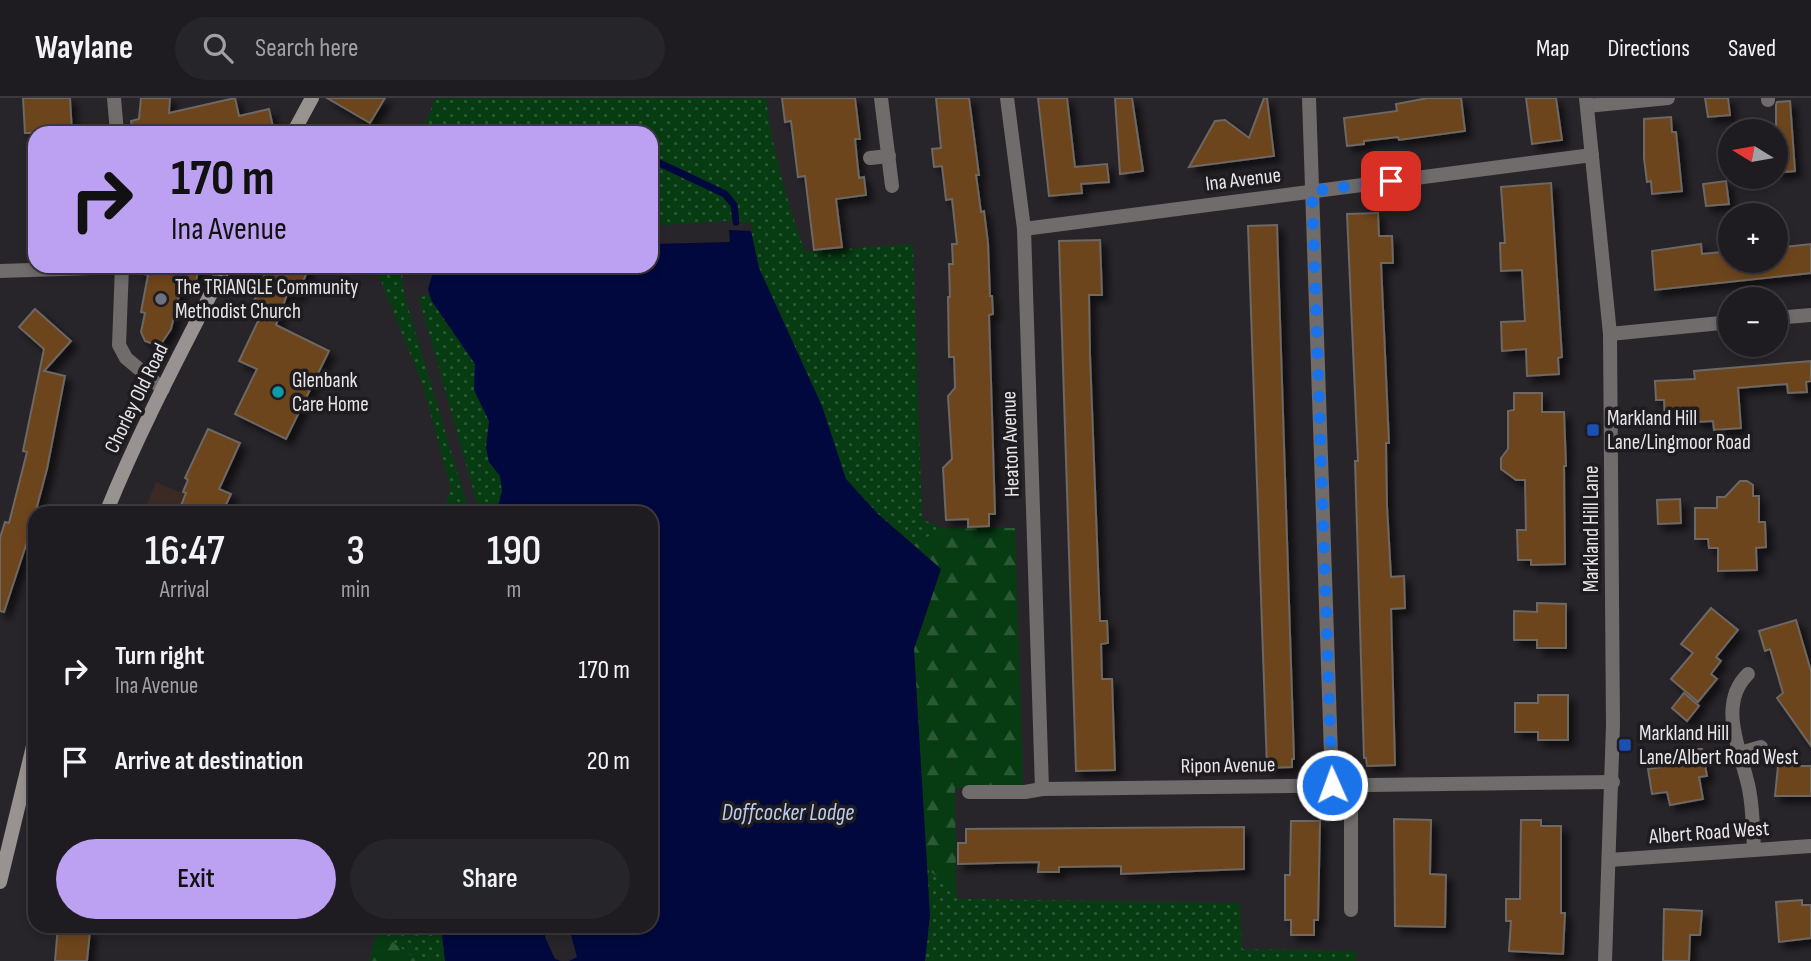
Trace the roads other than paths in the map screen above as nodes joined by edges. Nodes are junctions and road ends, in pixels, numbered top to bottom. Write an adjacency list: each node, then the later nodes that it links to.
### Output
1 (114, 98): 8 (street)
2 (312, 98): 9 (main road)
3 (881, 98): 11 (street)
4 (1007, 98): 15 (street, Heaton Avenue)
5 (1309, 98): 14 (street)
6 (1668, 98): 7 (street)
7 (1587, 102): 10 (street, Markland Hill Lane)
8 (116, 126)
9 (297, 126)
10 (1592, 155): 14 (street, Ina Avenue); 23 (street, Markland Hill Lane)
11 (889, 156): 12 (street); 13 (street)
12 (870, 158)
13 (892, 186)
14 (1312, 191): 15 (street, Ina Avenue); 31 (street)
15 (1024, 229): 33 (street, Heaton Avenue)
16 (28, 270): 17 (street)
17 (0, 271)
18 (122, 273): 24 (street)
19 (221, 273): 24 (main road, Chorley Old Road)
20 (1811, 315): 21 (street)
21 (1788, 317)
22 (1718, 324): 23 (street)
23 (1610, 334): 30 (street, Markland Hill Lane)
24 (163, 389): 25 (main road, Chorley Old Road)
25 (109, 506)
26 (1748, 674): 28 (street)
27 (1761, 747): 28 (street)
28 (1740, 753): 36 (street)
29 (28, 767): 38 (main road)
30 (1613, 782): 32 (street, Ripon Avenue); 37 (street, Markland Hill Lane)
31 (1332, 785): 32 (street, Ripon Avenue); 33 (street, Ripon Avenue)
32 (1351, 785): 39 (street)
33 (1042, 789): 34 (street, Ripon Avenue)
34 (969, 792)
35 (1811, 846): 36 (street, Albert Road West)
36 (1754, 850): 37 (street, Albert Road West)
37 (1609, 860): 40 (street, Markland Hill Lane)
38 (0, 882)
39 (1352, 910)
40 (1605, 961)

